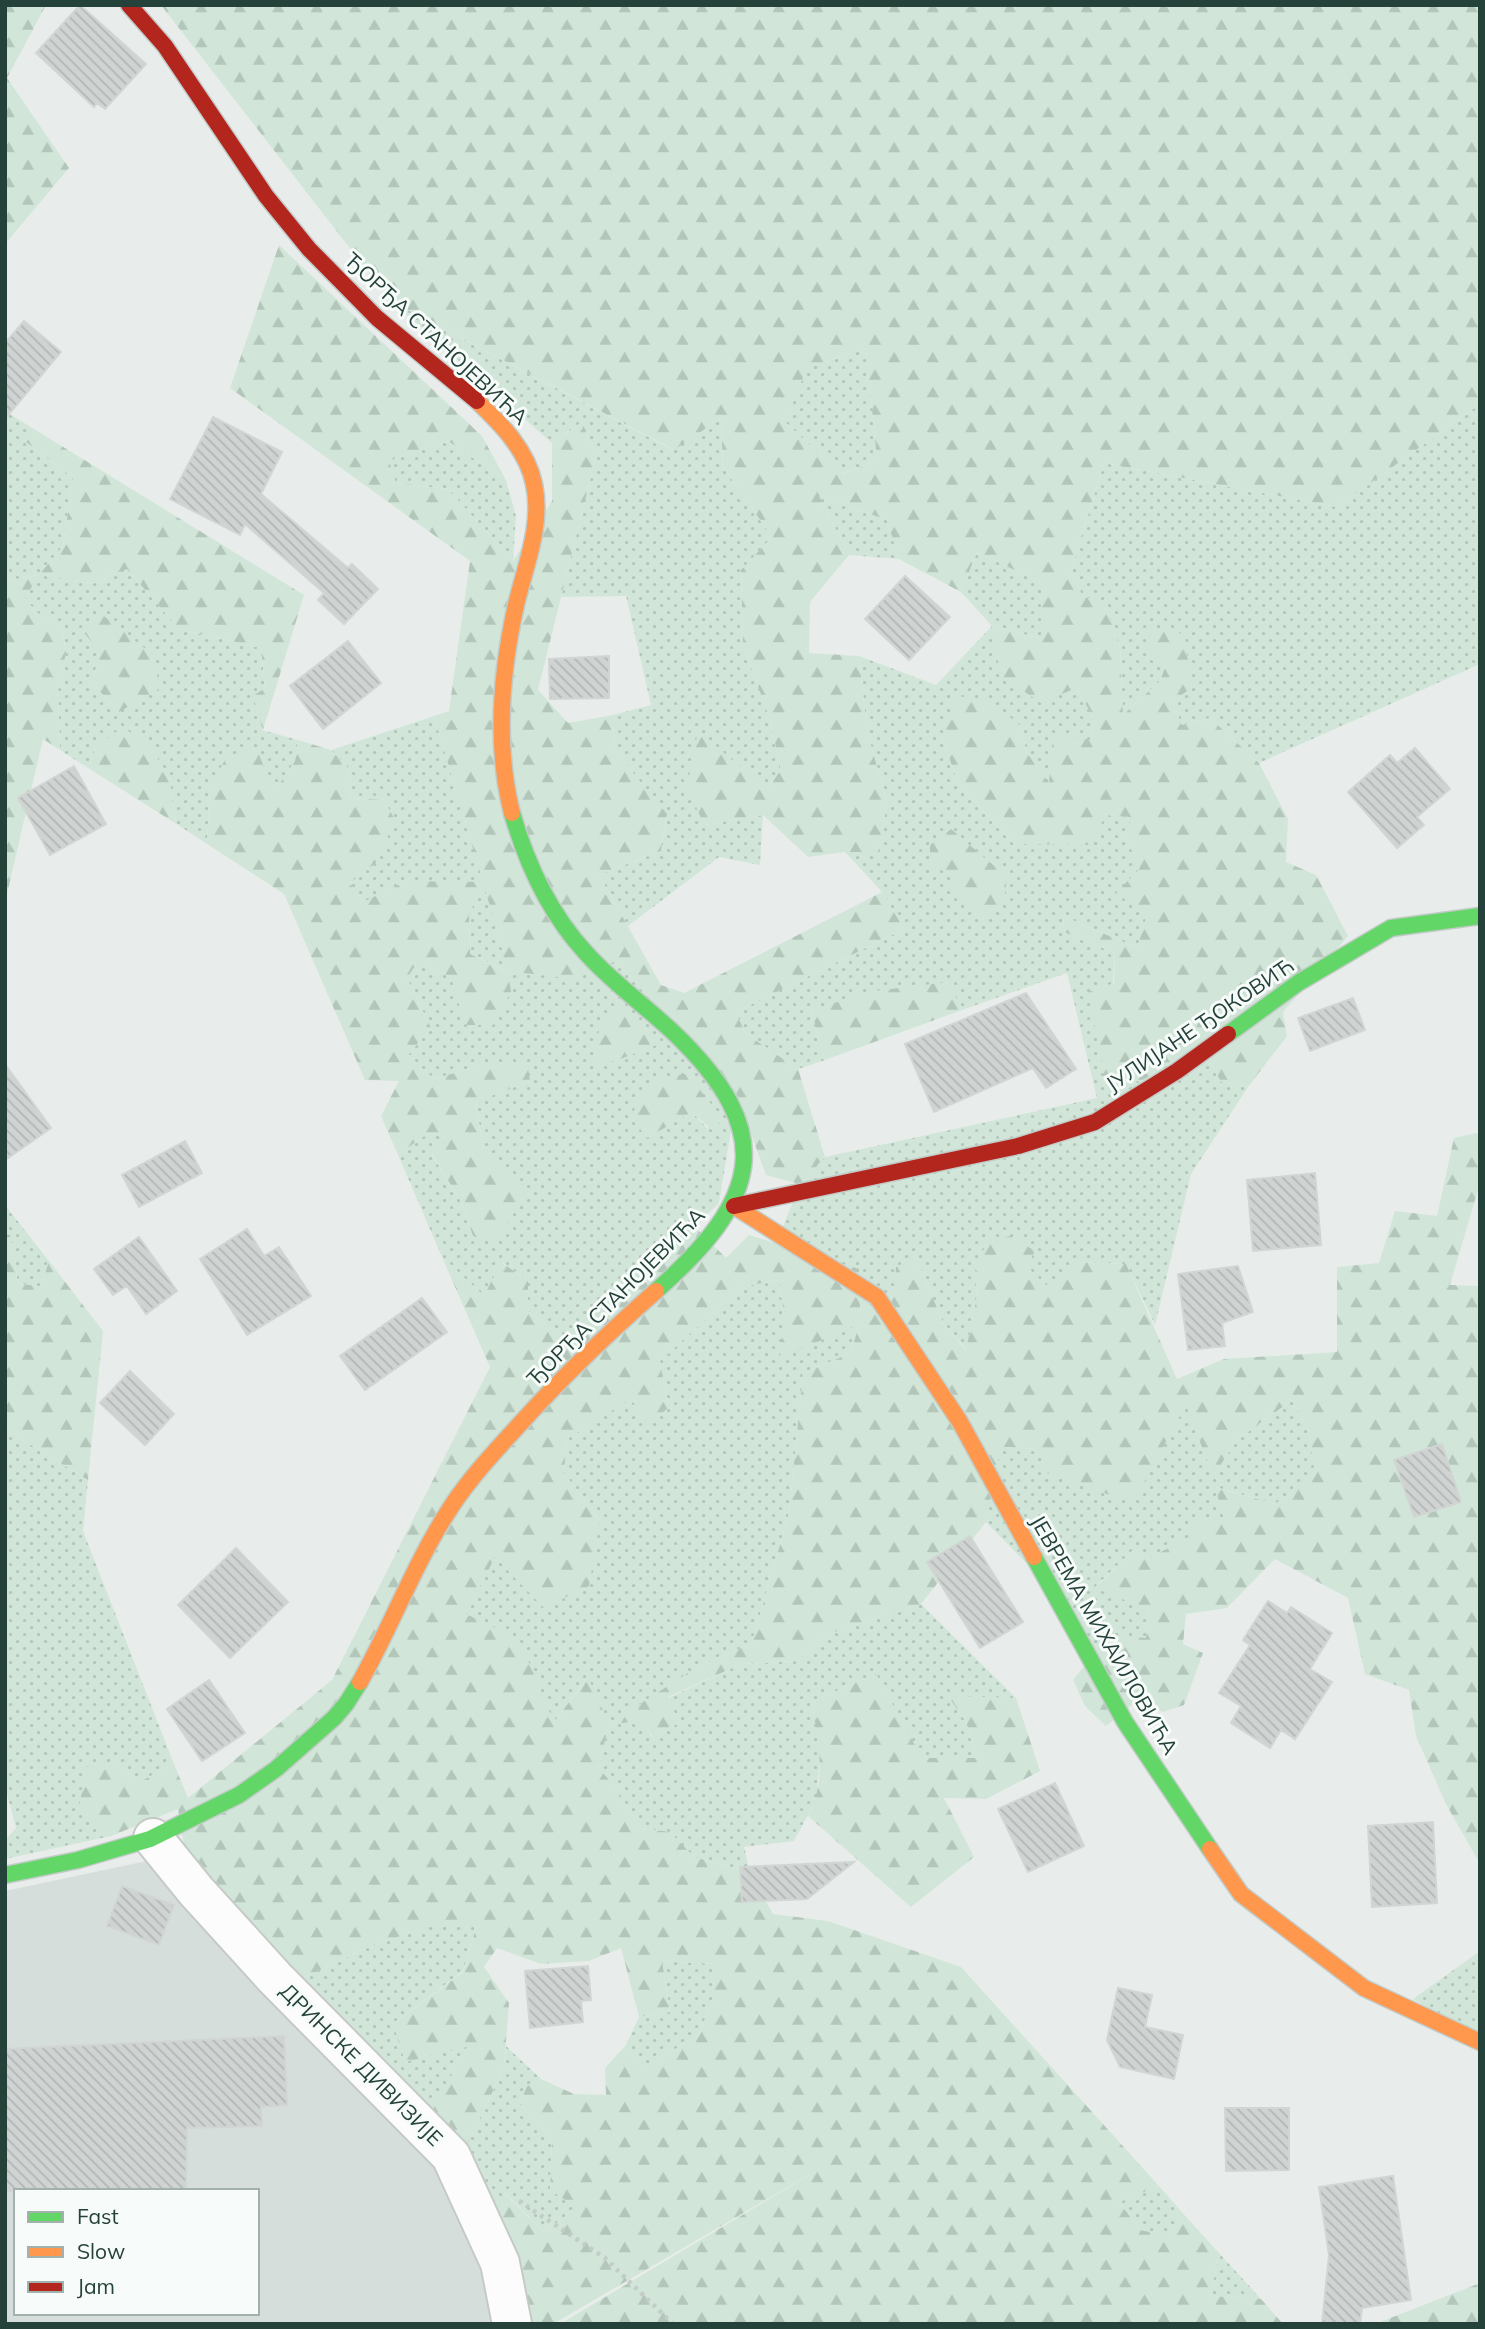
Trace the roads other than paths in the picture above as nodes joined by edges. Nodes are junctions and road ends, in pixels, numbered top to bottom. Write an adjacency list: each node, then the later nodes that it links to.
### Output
1 (128, 5): 3 (street, ЂОРЂА СТАНОЈЕВИЋА)
2 (1480, 916): 3 (street, ЈУЛИЈАНЕ ЂОКОВИЋ)
3 (734, 1206): 4 (street, ЂОРЂА СТАНОЈЕВИЋА); 6 (street, ЈЕВРЕМА МИХАИЛОВИЋА)
4 (153, 1838): 5 (street, ЂОРЂА СТАНОЈЕВИЋА); 7 (street, ДРИНСКЕ ДИВИЗИЈЕ)
5 (5, 1875)
6 (1480, 2042)
7 (512, 2324)

